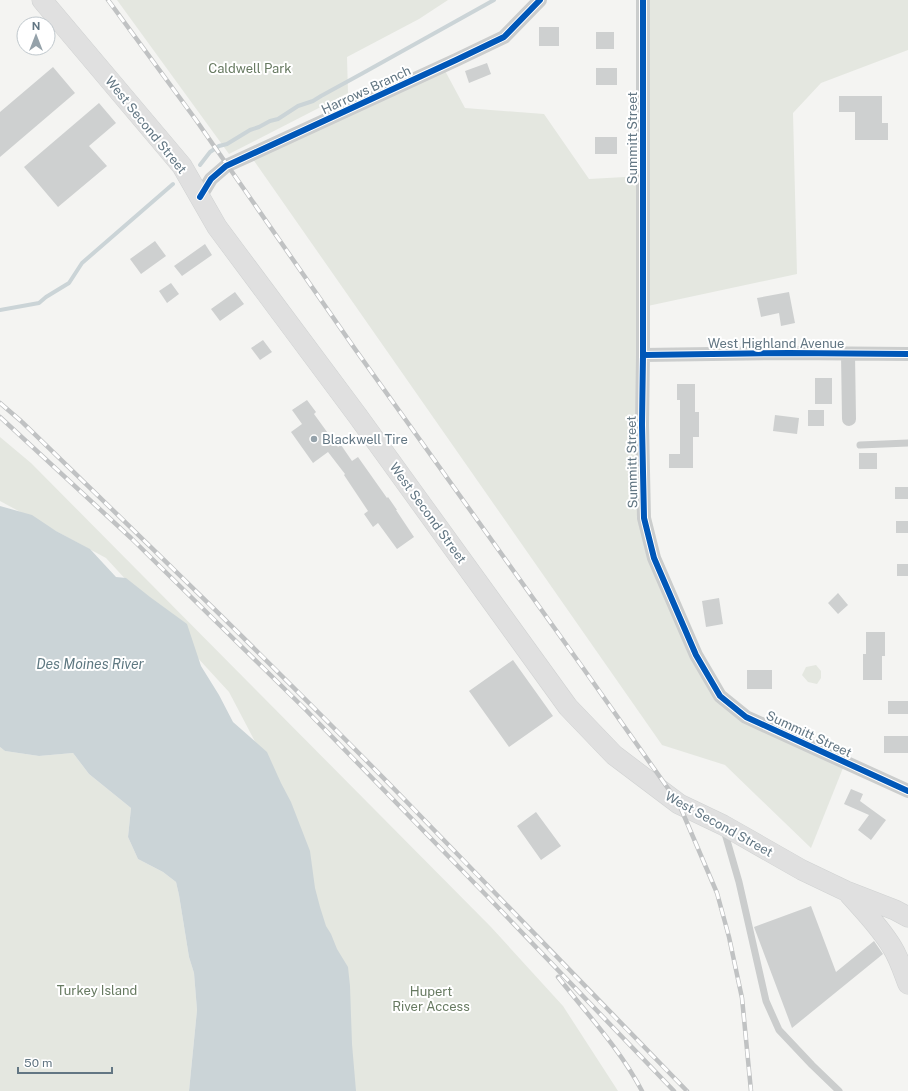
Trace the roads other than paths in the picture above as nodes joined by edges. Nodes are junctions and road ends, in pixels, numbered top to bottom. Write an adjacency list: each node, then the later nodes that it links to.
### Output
1 (42, 0): 4 (main road, West Second Street)
2 (540, 0): 4 (street, Harrows Branch)
3 (643, 0): 8 (street, Summitt Street)
4 (200, 197): 13 (main road, West Second Street)
5 (908, 350): 7 (street)
6 (848, 354): 7 (street, West Highland Avenue); 8 (street, West Highland Avenue); 9 (street)
7 (908, 354)
8 (643, 355): 12 (street, Summitt Street)
9 (849, 419)
10 (908, 443): 11 (lane)
11 (860, 445)
12 (908, 791)
13 (723, 825): 14 (main road, West Second Street); 17 (lane)
14 (846, 891): 15 (main road, West Second Street); 16 (main road)
15 (908, 917)
16 (908, 984)
17 (839, 1091)

